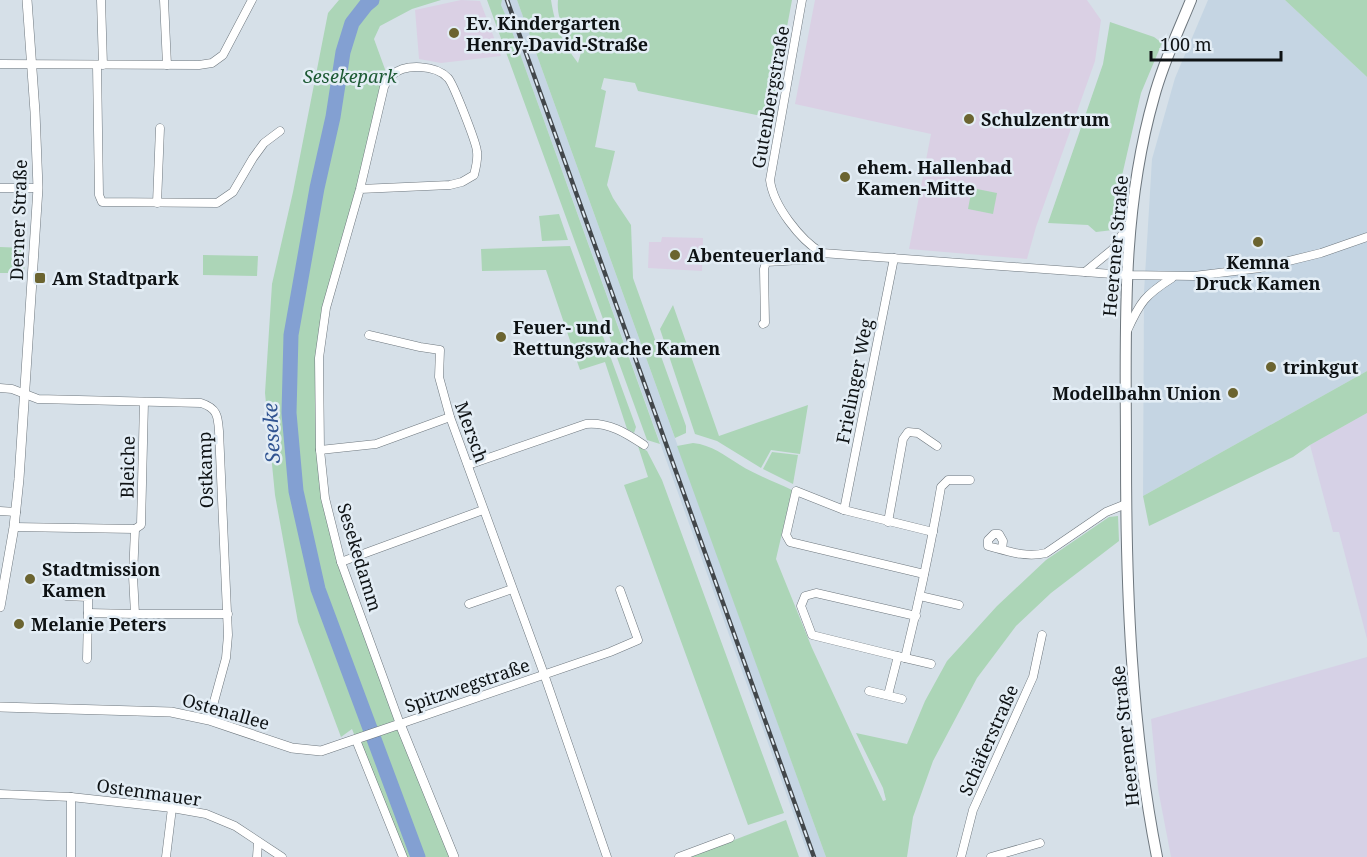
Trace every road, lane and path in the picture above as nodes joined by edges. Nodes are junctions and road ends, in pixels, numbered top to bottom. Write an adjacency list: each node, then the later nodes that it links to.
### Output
1 (27, 0): 8 (street, Derner Straße)
2 (101, 0): 9 (street)
3 (164, 0): 10 (street)
4 (252, 0): 10 (street)
5 (802, 0): 19 (street, Gutenbergstraße)
6 (1191, 0): 17 (main road, Heerener Straße)
7 (0, 64): 8 (street)
8 (31, 64): 9 (street); 14 (street, Derner Straße)
9 (100, 65): 10 (street); 16 (street)
10 (167, 65)
11 (160, 128): 16 (street)
12 (280, 131): 16 (street)
13 (0, 188): 14 (street)
14 (38, 188): 28 (street, Derner Straße)
15 (360, 189): 15 (street, Sesekedamm); 33 (street, Sesekedamm)
16 (158, 204)
17 (1130, 221): 21 (street); 22 (main road, Heerener Straße)
18 (1367, 237): 23 (street)
19 (822, 254): 20 (street); 24 (street)
20 (894, 258): 21 (street); 38 (street, Frielinger Weg)
21 (1085, 272): 22 (street)
22 (1126, 275): 23 (street); 26 (main road, Heerener Straße)
23 (1173, 277): 26 (street)
24 (763, 324)
25 (369, 334): 30 (street, Mersch)
26 (1125, 337): 36 (main road, Heerener Straße)
27 (0, 388): 28 (street)
28 (26, 394): 29 (street, Ostkamp); 40 (street, Derner Straße)
29 (144, 402): 43 (street, Bleiche); 57 (street, Ostkamp)
30 (450, 417): 33 (street); 34 (street, Mersch)
31 (644, 445): 34 (street)
32 (937, 446): 41 (street)
33 (320, 450): 46 (street, Sesekedamm)
34 (468, 465): 37 (street, Mersch)
35 (970, 480): 44 (street)
36 (1126, 504): 45 (street); 87 (main road, Heerener Straße)
37 (483, 510): 46 (street); 48 (street, Mersch)
38 (844, 510): 41 (street); 47 (street)
39 (0, 511): 40 (street)
40 (16, 512): 42 (street, Derner Straße)
41 (888, 522): 44 (street)
42 (14, 527): 43 (street); 54 (street, Derner Straße)
43 (135, 529): 56 (street, Bleiche)
44 (933, 532): 47 (street)
45 (1002, 549)
46 (341, 562): 69 (street, Sesekedamm)
47 (924, 574): 51 (street)
48 (512, 589): 52 (street); 63 (street, Mersch)
49 (620, 590): 63 (street)
50 (66, 596): 55 (street)
51 (920, 596): 53 (street); 58 (street)
52 (470, 604)
53 (958, 605)
54 (0, 607)
55 (88, 613): 56 (street); 61 (street)
56 (135, 614): 57 (street)
57 (228, 614): 68 (street, Ostkamp)
58 (915, 616): 60 (street); 60 (street)
59 (1042, 634): 85 (street, Schäferstraße)
60 (901, 657): 62 (street); 65 (street)
61 (87, 660)
62 (931, 664)
63 (544, 674): 69 (street, Spitzwegstraße); 83 (street, Mersch)
64 (869, 691): 65 (street)
65 (888, 695): 66 (street)
66 (902, 699)
67 (0, 707): 68 (street, Ostenallee)
68 (209, 720): 70 (street, Ostenallee)
69 (400, 724): 70 (street, Ostenallee); 82 (street, Sesekedamm)
70 (360, 739): 81 (street)
71 (0, 794): 72 (street, Ostenmauer)
72 (70, 797): 73 (street, Ostenmauer); 77 (street)
73 (172, 808): 75 (street, Ostenmauer); 78 (street)
74 (730, 838): 84 (street)
75 (258, 842): 79 (street); 80 (street, Ostenmauer)
76 (1040, 843): 86 (street)
77 (71, 857)
78 (166, 857)
79 (257, 857)
80 (282, 857)
81 (404, 857)
82 (454, 857)
83 (607, 857)
84 (680, 857)
85 (961, 857)
86 (991, 857)
87 (1157, 857)

